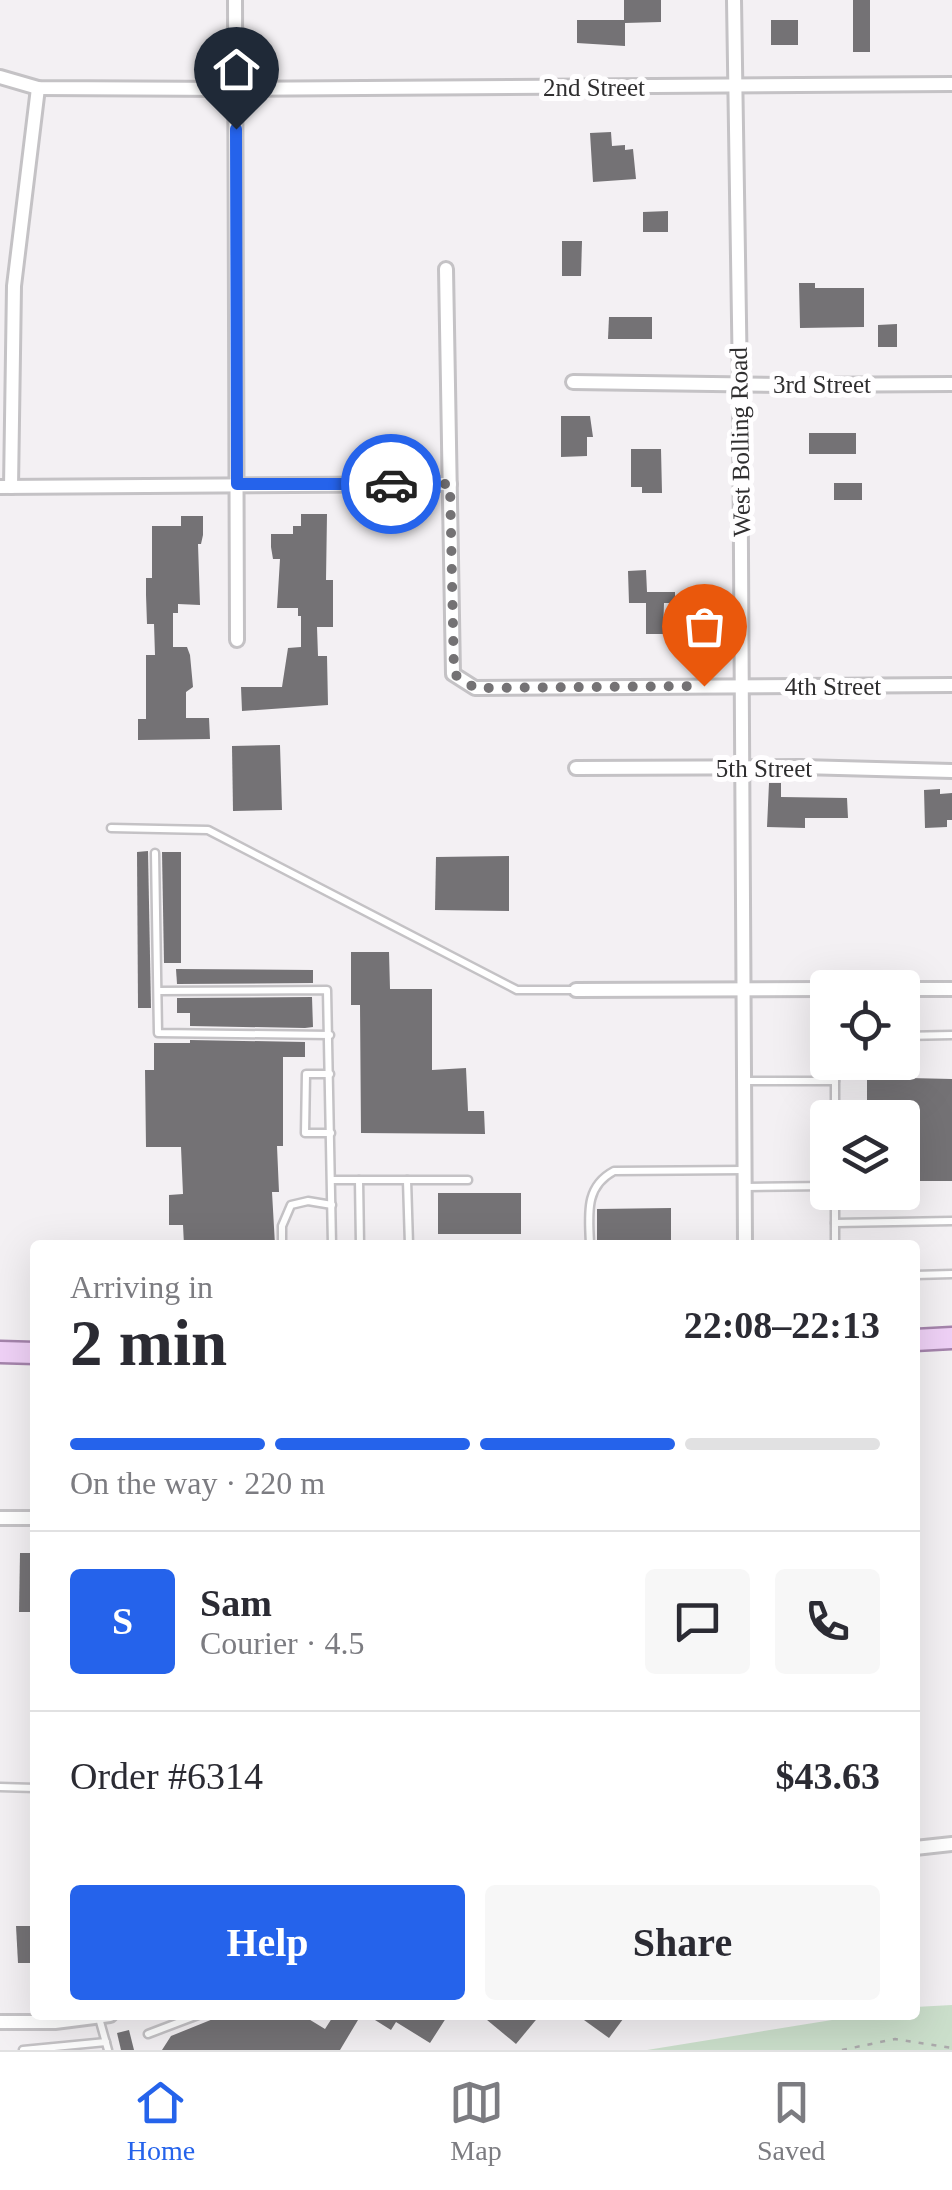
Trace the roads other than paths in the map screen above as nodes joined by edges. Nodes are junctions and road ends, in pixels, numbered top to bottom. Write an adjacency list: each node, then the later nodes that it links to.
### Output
1 (236, 0): 7 (street)
2 (734, 0): 5 (street, West Bolling Road)
3 (0, 77): 6 (street, 2nd Street)
4 (952, 84): 5 (street, 2nd Street)
5 (734, 86): 7 (street, 2nd Street); 10 (street, West Bolling Road)
6 (38, 88): 7 (street, 2nd Street); 14 (street)
7 (236, 89): 12 (street)
8 (446, 269): 13 (street)
9 (573, 382): 10 (street, 3rd Street)
10 (740, 384): 11 (street, 3rd Street); 17 (street, West Bolling Road)
11 (952, 384)
12 (237, 484): 13 (street); 14 (street); 15 (street)
13 (450, 484): 17 (street, 4th Street)
14 (5, 487)
15 (238, 640)
16 (952, 685): 17 (street, 4th Street)
17 (742, 686): 19 (street, West Bolling Road)
18 (576, 768): 19 (street, 5th Street)
19 (742, 768): 20 (street, 5th Street); 23 (street, West Bolling Road)
20 (952, 771)
21 (111, 828): 27 (lane)
22 (155, 853): 28 (lane)
23 (744, 989): 24 (street); 27 (street); 33 (street, West Bolling Road)
24 (810, 989)
25 (920, 989): 26 (street)
26 (952, 989)
27 (576, 990)
28 (158, 991): 29 (lane); 29 (lane)
29 (330, 1035): 32 (lane)
30 (920, 1036): 31 (lane)
31 (952, 1036)
32 (331, 1074): 36 (lane); 36 (lane)
33 (744, 1081): 34 (lane); 37 (street, West Bolling Road)
34 (835, 1081): 35 (lane)
35 (835, 1100)
36 (331, 1133): 38 (lane)
37 (745, 1170): 43 (street, West Bolling Road); 52 (lane)
38 (332, 1180): 39 (lane); 44 (lane)
39 (359, 1180): 40 (lane); 50 (lane)
40 (407, 1180): 41 (lane); 51 (lane)
41 (468, 1180)
42 (810, 1186): 43 (lane)
43 (745, 1187): 53 (street, West Bolling Road)
44 (332, 1205): 48 (lane); 49 (lane)
45 (835, 1210): 47 (lane)
46 (952, 1221): 47 (lane)
47 (835, 1222): 54 (lane)
48 (282, 1240)
49 (332, 1240)
50 (360, 1240)
51 (409, 1240)
52 (590, 1240)
53 (745, 1240)
54 (835, 1240)
55 (952, 1274): 56 (lane)
56 (920, 1275)
57 (952, 1338): 58 (main road)
58 (920, 1340)
59 (0, 1352): 60 (main road)
60 (30, 1352)
61 (0, 1518): 62 (street)
62 (30, 1518)
63 (0, 1787): 64 (lane)
64 (30, 1788)
65 (952, 1844): 66 (street)
66 (920, 1847)
67 (72, 2020): 70 (street)
68 (105, 2020): 72 (lane)
69 (185, 2020): 71 (lane)
70 (0, 2022)
71 (148, 2034)
72 (107, 2046): 73 (lane)
73 (23, 2050)

